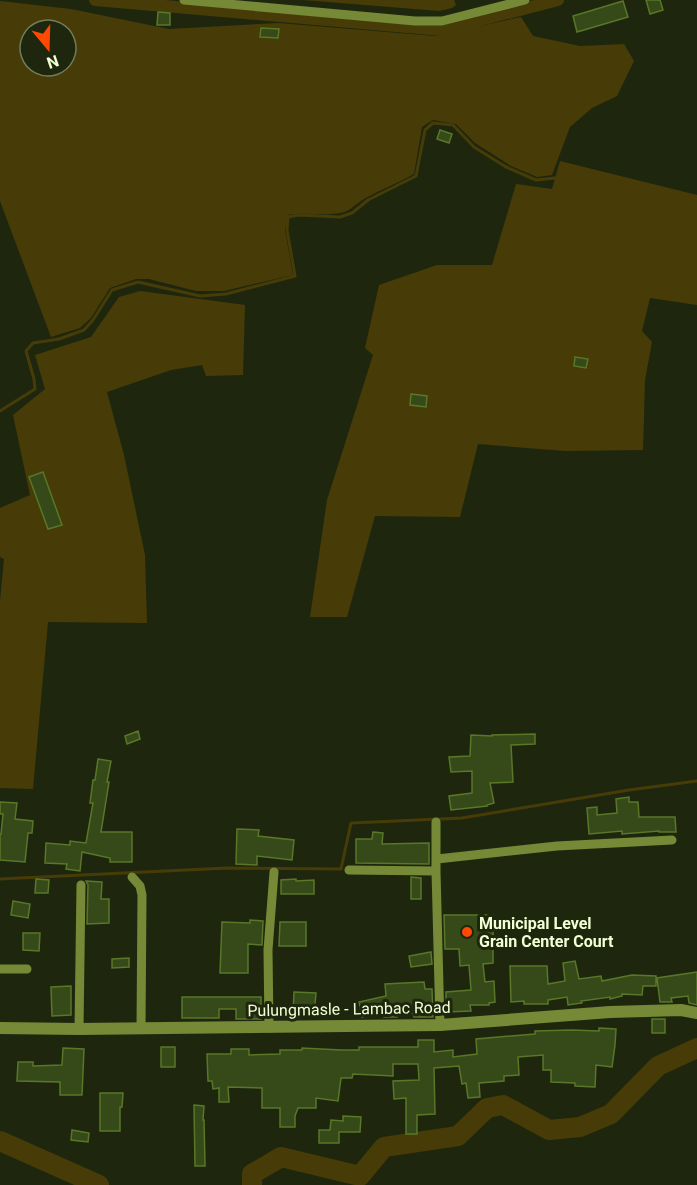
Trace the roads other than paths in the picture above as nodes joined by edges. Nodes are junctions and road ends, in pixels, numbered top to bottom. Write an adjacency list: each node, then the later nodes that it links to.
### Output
1 (184, 0): 2 (street)
2 (525, 0)
3 (436, 822): 5 (street)
4 (672, 840): 5 (street)
5 (437, 859): 7 (street)
6 (349, 870): 7 (street)
7 (436, 871): 14 (street)
8 (274, 872): 17 (street)
9 (132, 878): 16 (street)
10 (81, 885): 18 (street)
11 (0, 969): 12 (street)
12 (27, 969)
13 (697, 1013): 14 (street, Pulungmasle - Lambac Road)
14 (440, 1025): 17 (street, Pulungmasle - Lambac Road)
15 (0, 1028): 18 (street, Pulungmasle - Lambac Road)
16 (141, 1028): 17 (street, Pulungmasle - Lambac Road); 18 (street, Pulungmasle - Lambac Road)
17 (269, 1028)
18 (79, 1029)

